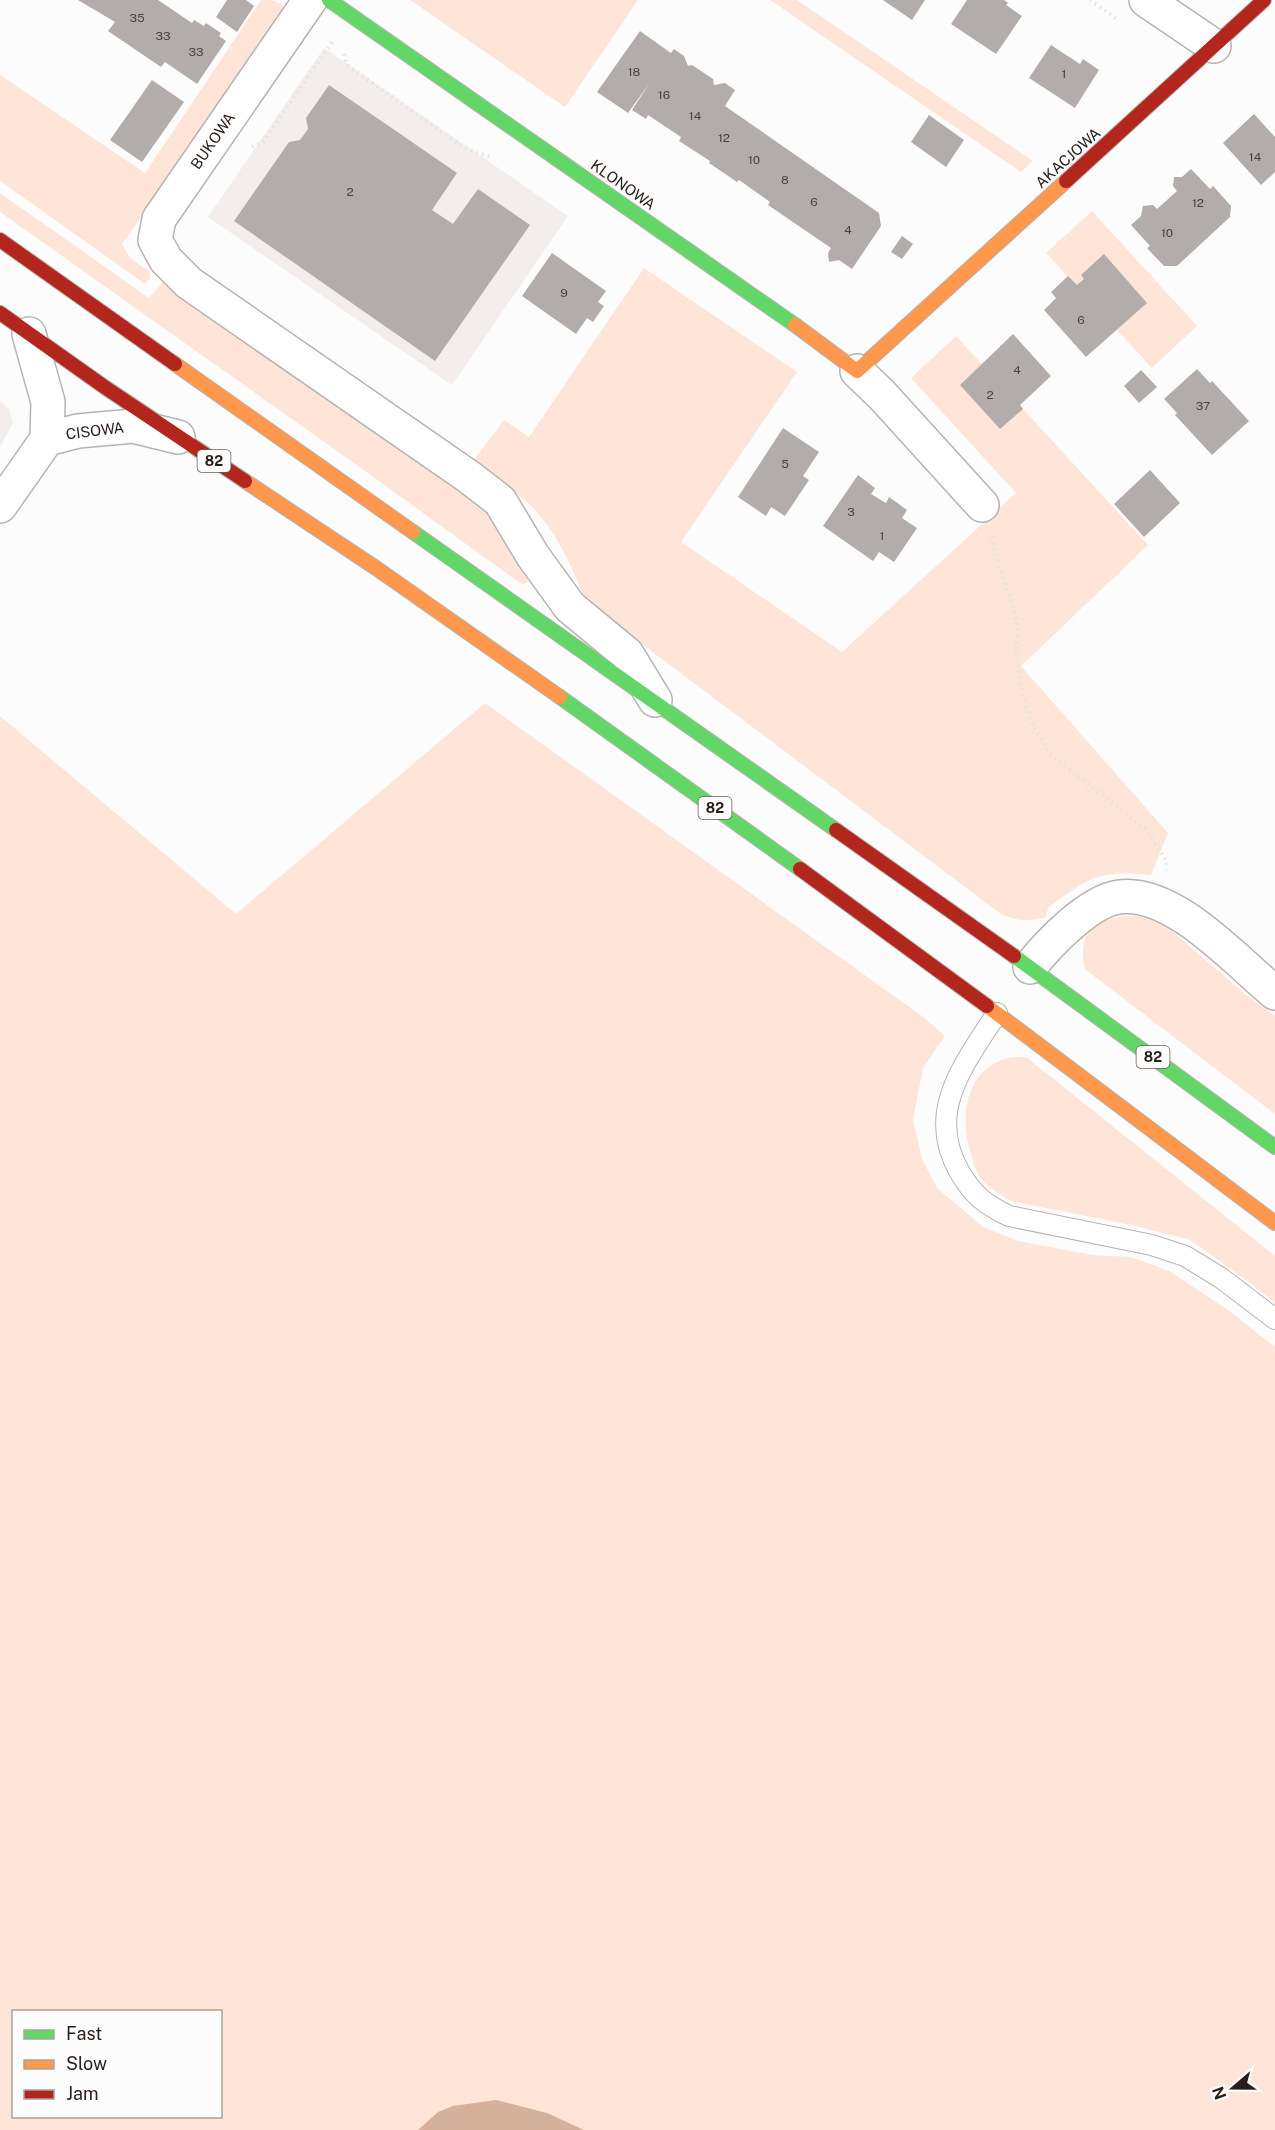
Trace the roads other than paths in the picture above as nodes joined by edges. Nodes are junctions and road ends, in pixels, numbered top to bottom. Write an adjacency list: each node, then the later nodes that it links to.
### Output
1 (310, 0): 14 (street, BUKOWA)
2 (329, 0): 9 (main road, KLONOWA)
3 (1146, 0): 5 (street)
4 (1264, 0): 5 (main road, AKACJOWA)
5 (1214, 46): 9 (main road, AKACJOWA)
6 (0, 240): 14 (main road, 82)
7 (0, 313): 8 (main road, 82)
8 (29, 334): 10 (main road, 82); 11 (street, CISOWA)
9 (858, 371): 12 (street)
10 (178, 437): 11 (street, CISOWA); 17 (main road, 82)
11 (47, 439): 13 (street, CISOWA)
12 (982, 505)
13 (0, 506)
14 (655, 700): 15 (main road, 82)
15 (1030, 967): 16 (street); 18 (main road, 82)
16 (1275, 993)
17 (997, 1013): 19 (main road, 82); 20 (lane)
18 (1275, 1148)
19 (1275, 1223)
20 (1275, 1319)

